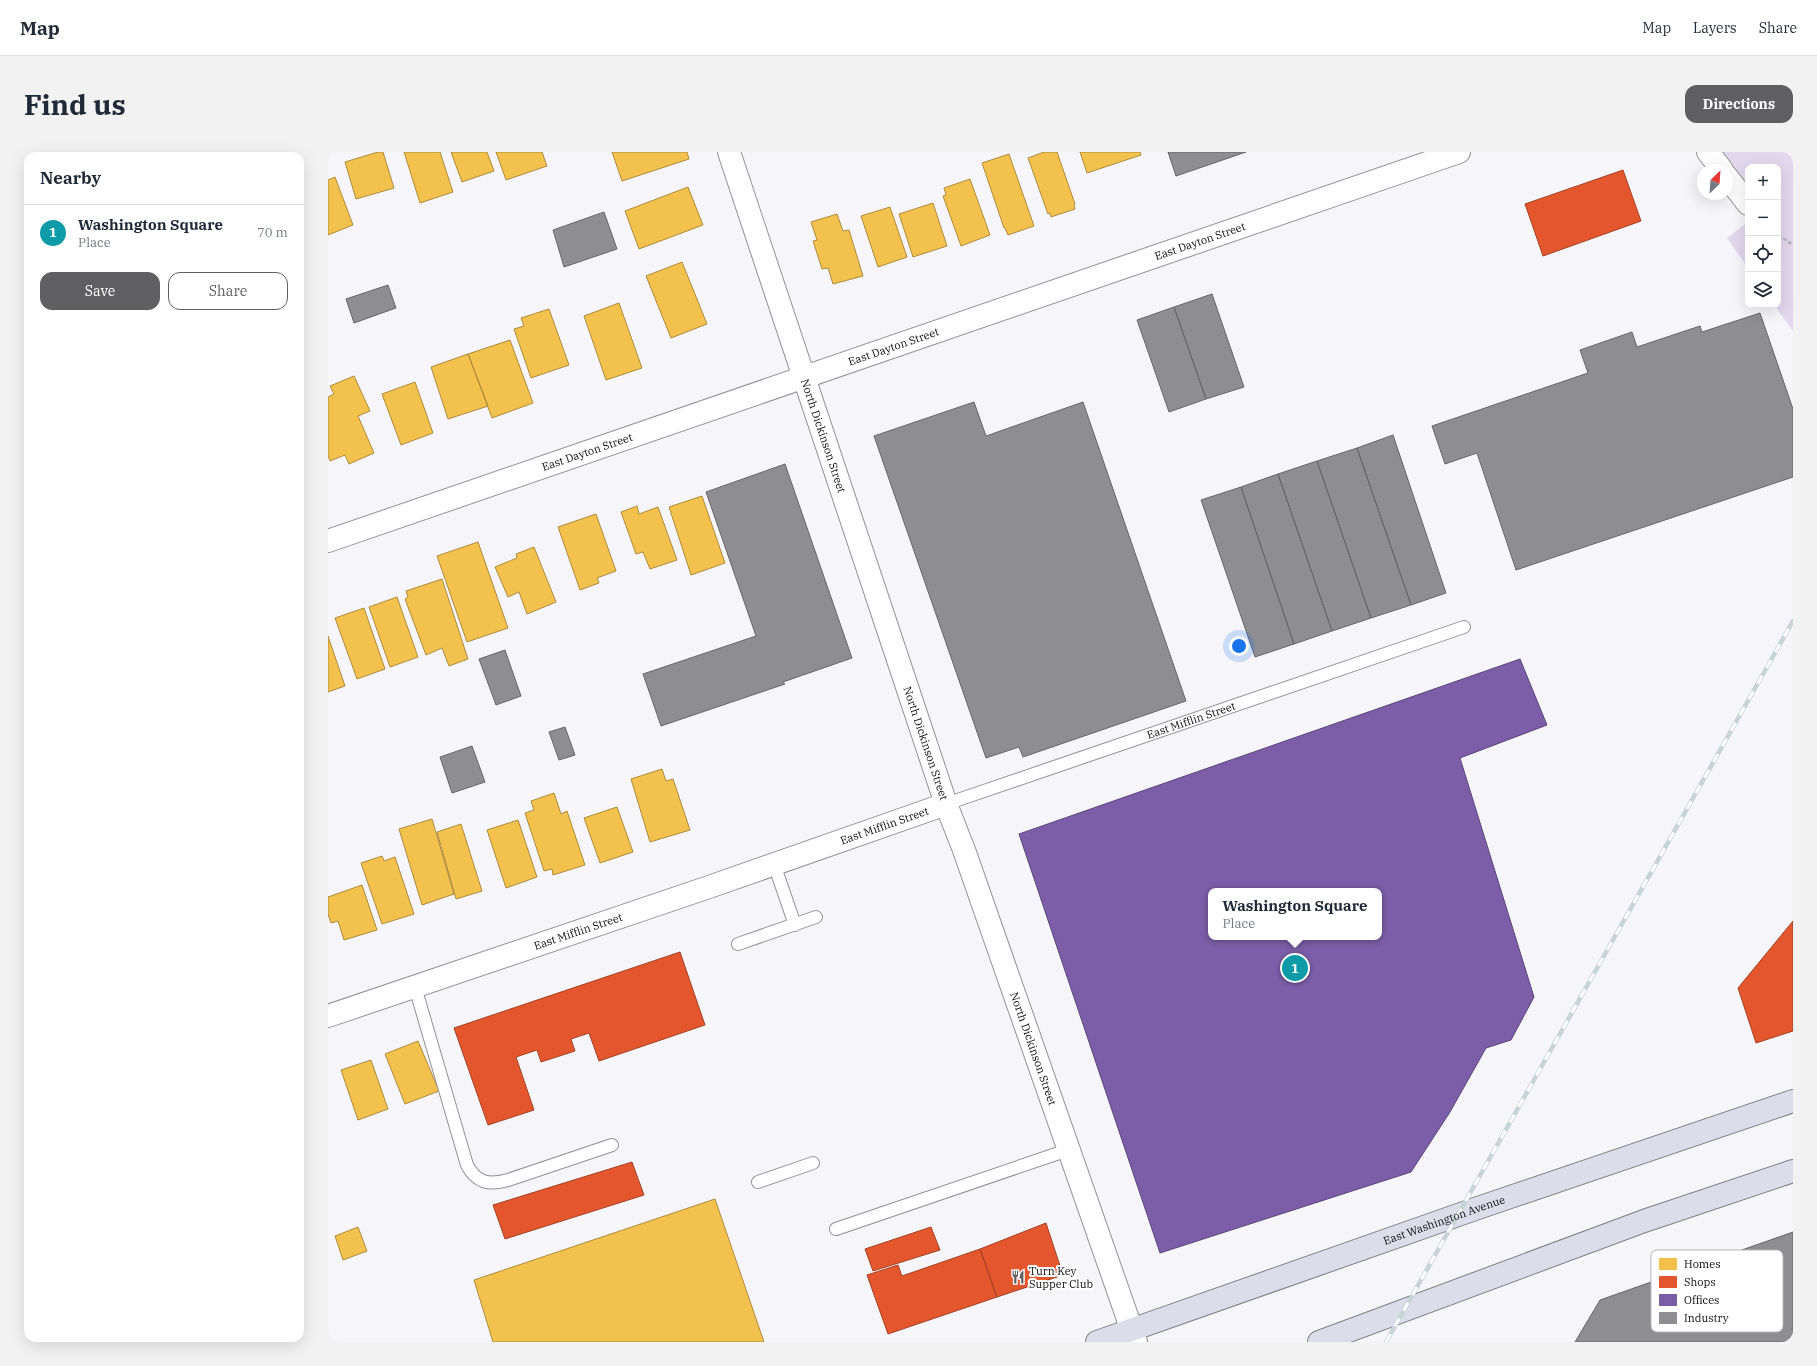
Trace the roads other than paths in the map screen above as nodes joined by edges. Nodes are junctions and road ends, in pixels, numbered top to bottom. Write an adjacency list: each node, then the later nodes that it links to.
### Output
1 (729, 152): 7 (street, North Dickinson Street)
2 (1459, 152): 7 (street, East Dayton Street)
3 (1708, 152): 4 (street)
4 (1717, 164)
5 (1733, 185): 6 (street)
6 (1745, 200)
7 (804, 378): 8 (street, East Dayton Street); 10 (street, North Dickinson Street)
8 (328, 542)
9 (1464, 627): 10 (lane, East Mifflin Street)
10 (946, 804): 11 (street, East Mifflin Street); 19 (street, North Dickinson Street)
11 (774, 864): 13 (lane); 15 (street, East Mifflin Street)
12 (816, 917): 13 (lane)
13 (794, 925): 14 (lane)
14 (738, 944)
15 (415, 986): 16 (street, East Mifflin Street); 18 (lane)
16 (328, 1016)
17 (1793, 1101): 24 (main road, East Washington Avenue)
18 (612, 1145)
19 (1068, 1150): 23 (lane); 24 (street, North Dickinson Street)
20 (813, 1163): 22 (lane)
21 (1793, 1171): 26 (main road)
22 (758, 1182)
23 (836, 1229)
24 (1134, 1336): 25 (main road, East Washington Avenue)
25 (1097, 1342)
26 (1319, 1342)

